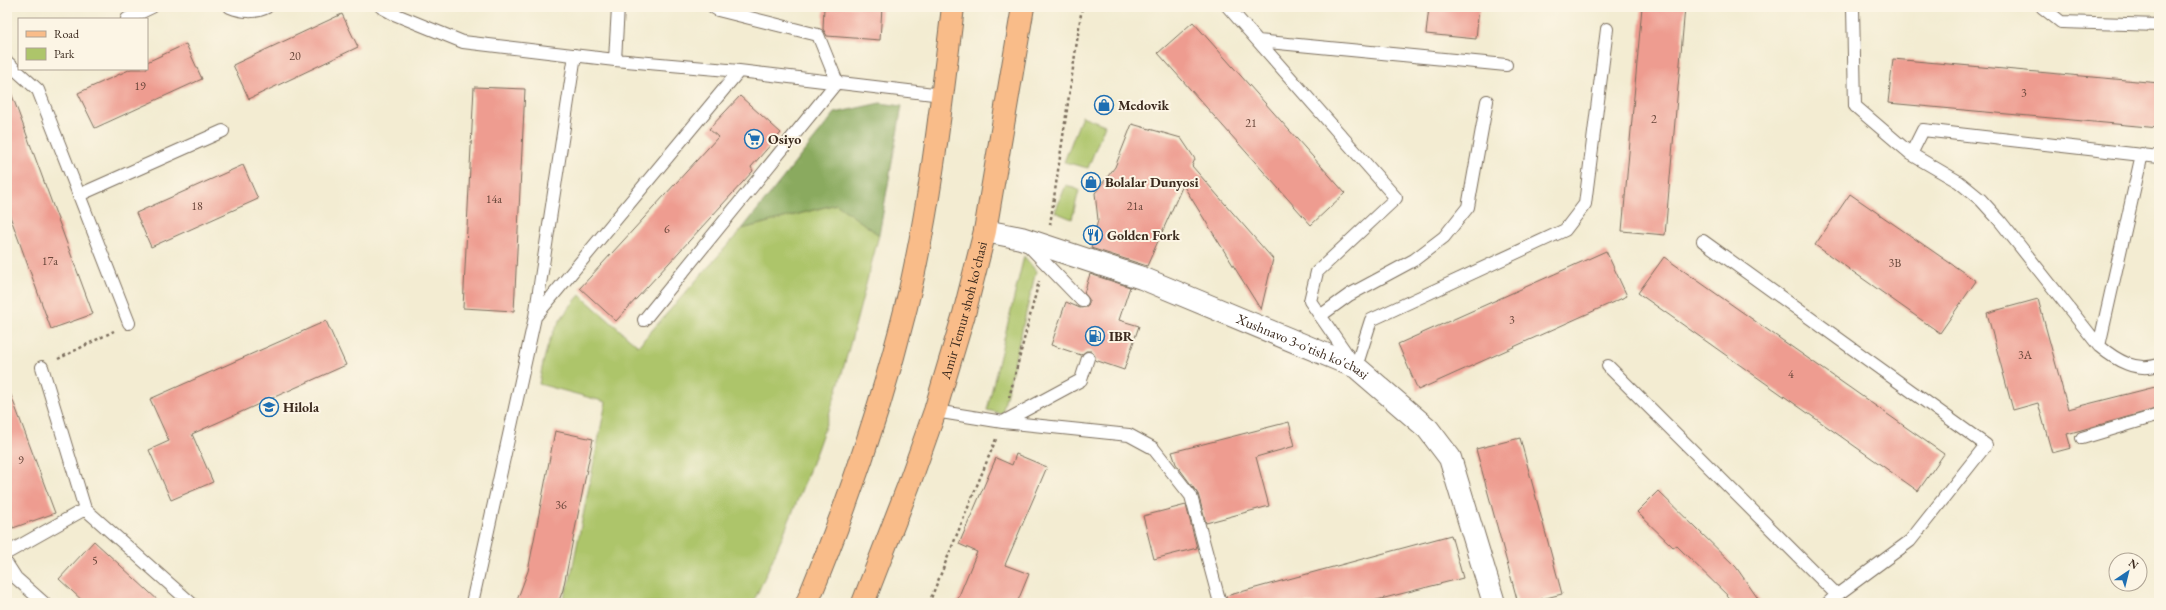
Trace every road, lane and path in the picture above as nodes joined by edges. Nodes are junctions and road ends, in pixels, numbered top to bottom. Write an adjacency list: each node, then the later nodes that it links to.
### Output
1 (152, 7): 13 (lane)
2 (230, 7): 3 (lane)
3 (267, 7)
4 (381, 7): 17 (lane)
5 (618, 7): 18 (lane)
6 (713, 7): 24 (lane)
7 (952, 7): 25 (main road)
8 (1024, 7): 32 (main road, Amir Temur shoh ko'chasi)
9 (1082, 7): 34 (path)
10 (1228, 7): 16 (lane)
11 (1853, 7): 28 (lane)
12 (2042, 7): 14 (lane)
13 (128, 18)
14 (2159, 25)
15 (1607, 29): 45 (lane)
16 (1258, 41): 20 (lane); 36 (lane)
17 (575, 55): 18 (lane); 37 (lane)
18 (615, 60): 23 (lane)
19 (7, 62): 21 (lane)
20 (1506, 65)
21 (18, 69)
22 (19, 70): 31 (lane)
23 (740, 71): 24 (lane); 37 (lane)
24 (837, 82): 25 (lane); 38 (lane)
25 (942, 95): 57 (main road)
26 (1488, 101): 36 (lane)
27 (223, 131): 31 (lane)
28 (1912, 154): 29 (lane); 40 (lane)
29 (2142, 154): 30 (lane); 40 (lane)
30 (2159, 157)
31 (79, 195): 39 (lane)
32 (985, 231): 34 (street, Xushnavo 3-o'tish ko'chasi); 46 (main road, Amir Temur shoh ko'chasi)
33 (1703, 241): 53 (lane)
34 (1045, 254): 35 (lane); 45 (street, Xushnavo 3-o'tish ko'chasi); 48 (path)
35 (1082, 301)
36 (1320, 316): 45 (lane)
37 (534, 317): 56 (lane)
38 (644, 320)
39 (129, 323): 43 (path)
40 (2099, 346): 42 (lane)
41 (1088, 358): 48 (lane)
42 (2159, 365)
43 (42, 366): 50 (lane)
44 (1608, 366): 53 (lane)
45 (1356, 367): 61 (street, Xushnavo 3-o'tish ko'chasi)
46 (935, 411): 48 (lane); 58 (main road, Amir Temur shoh ko'chasi)
47 (2159, 415): 49 (lane)
48 (1003, 422): 59 (path); 60 (lane)
49 (2082, 438)
50 (85, 509): 51 (lane); 55 (lane)
51 (7, 553)
52 (7, 564): 54 (lane)
53 (1832, 599)
54 (44, 603)
55 (191, 603)
56 (472, 603)
57 (807, 603)
58 (863, 603)
59 (929, 603)
60 (1220, 603)
61 (1494, 603)

